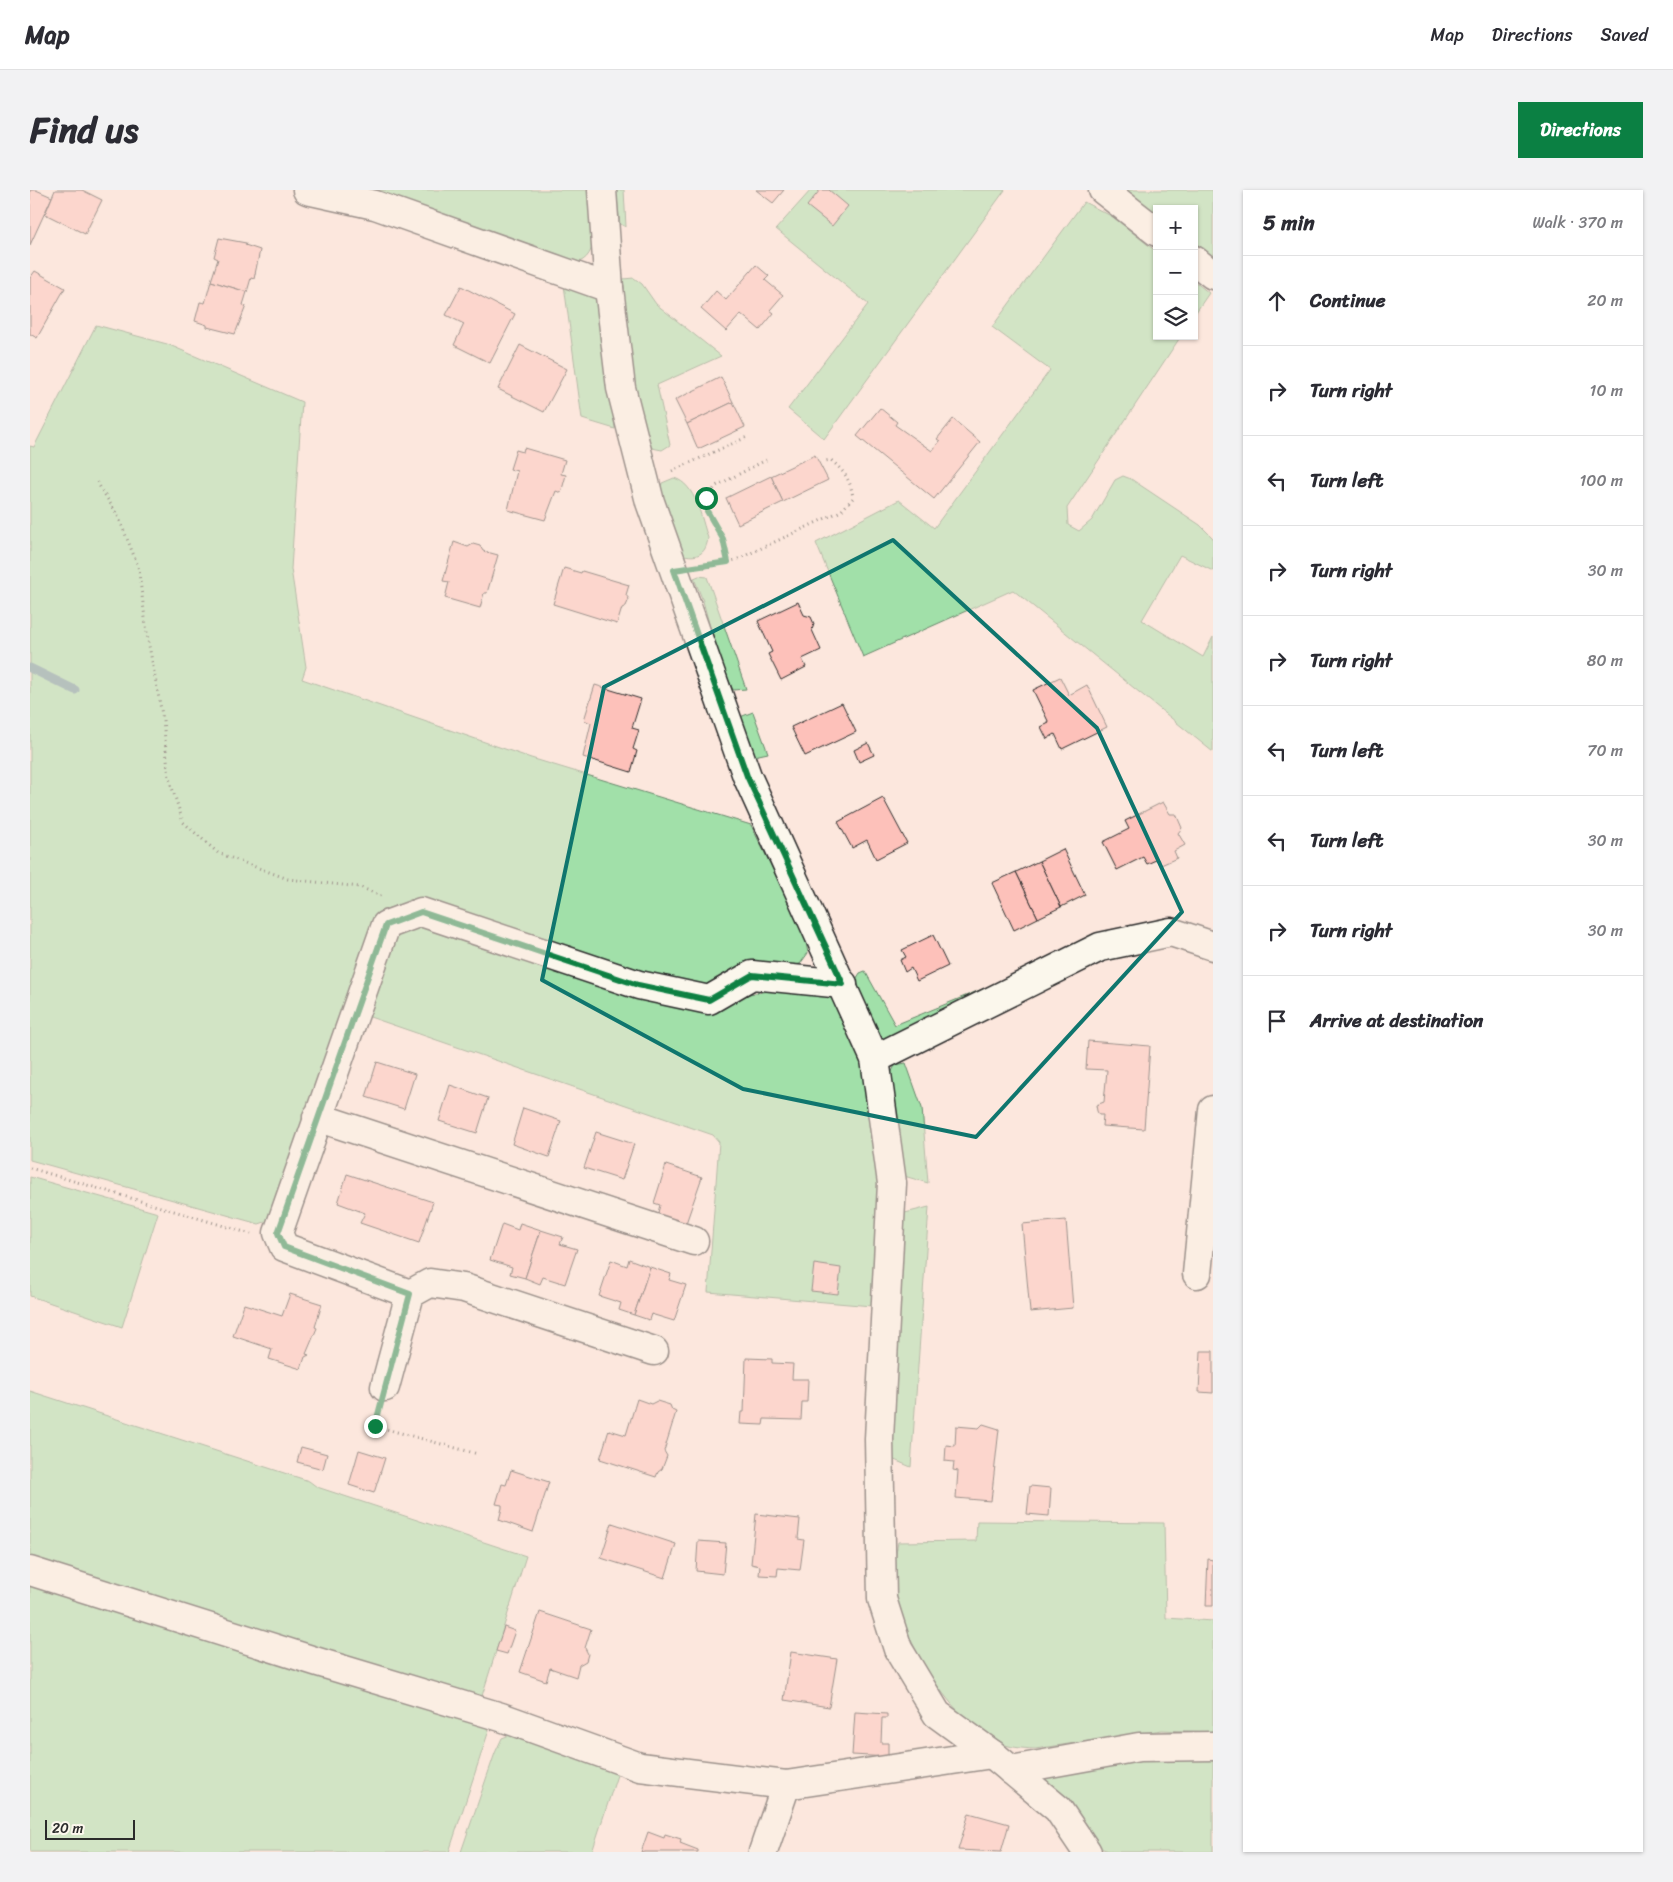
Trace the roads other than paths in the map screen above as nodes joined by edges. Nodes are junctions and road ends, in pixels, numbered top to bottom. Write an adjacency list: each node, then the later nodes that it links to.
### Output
1 (307, 190): 7 (street)
2 (602, 190): 7 (street)
3 (1102, 190): 4 (street)
4 (1153, 229)
5 (1198, 263): 6 (street)
6 (1213, 274)
7 (609, 288): 9 (street)
8 (1213, 946): 10 (street)
9 (843, 984): 10 (street); 12 (street)
10 (875, 1059): 20 (street)
11 (1213, 1110): 14 (street)
12 (317, 1117): 13 (street); 15 (street)
13 (694, 1241)
14 (1197, 1274)
15 (410, 1294): 16 (street); 17 (street)
16 (654, 1351)
17 (385, 1387)
18 (30, 1571): 21 (street)
19 (1213, 1746): 20 (street)
20 (1001, 1762): 21 (street); 23 (street)
21 (786, 1785): 22 (street)
22 (763, 1852)
23 (1087, 1852)

